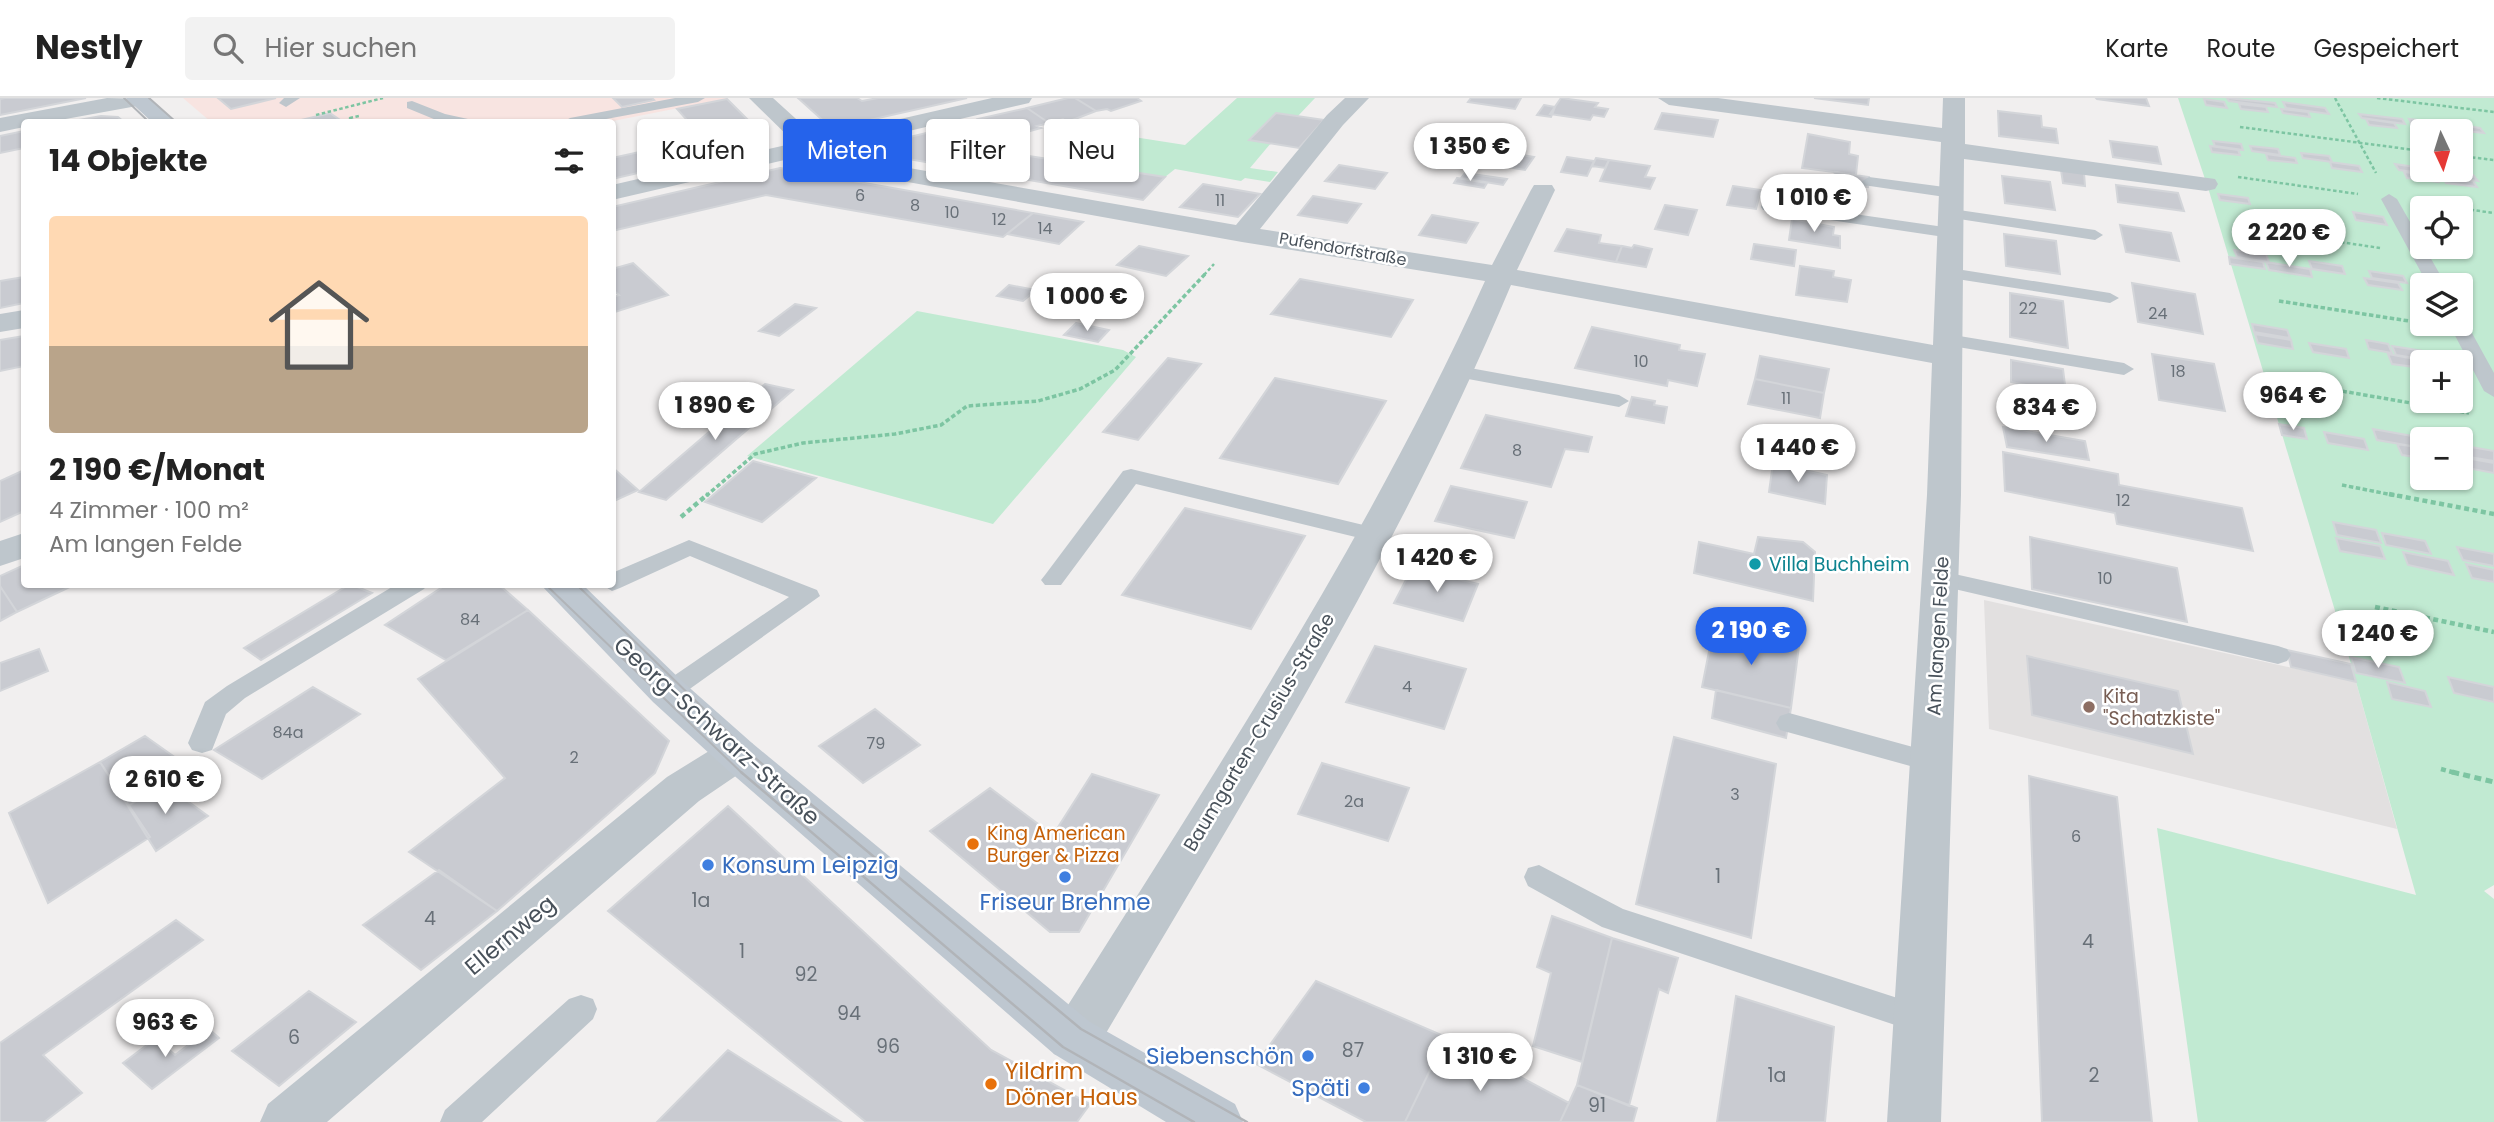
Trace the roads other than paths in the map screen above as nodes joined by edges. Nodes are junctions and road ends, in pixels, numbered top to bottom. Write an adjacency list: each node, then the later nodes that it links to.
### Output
1 (137, 98): 9 (street); 10 (street)
2 (698, 98): 12 (lane)
3 (760, 98): 13 (street, Pufendorfstraße)
4 (1021, 98): 15 (street)
5 (1358, 98): 27 (street)
6 (1669, 98): 17 (street)
7 (1954, 98): 17 (street, Am langen Felde)
8 (412, 105): 11 (lane)
9 (30, 119)
10 (162, 119)
11 (446, 119)
12 (586, 119)
13 (783, 119)
14 (21, 121): 16 (street)
15 (912, 124)
16 (0, 125)
17 (1954, 143): 21 (street); 26 (street, Am langen Felde)
18 (783, 154): 23 (street)
19 (912, 176): 27 (street, Pufendorfstraße)
20 (1868, 182): 26 (lane)
21 (2206, 184)
22 (1543, 190): 31 (street, Baumgarten-Crusius-Straße)
23 (616, 192)
24 (1774, 192): 26 (lane)
25 (2389, 198): 30 (lane)
26 (1952, 213): 28 (lane); 29 (street, Am langen Felde)
27 (1242, 234): 31 (street, Pufendorfstraße)
28 (2095, 235)
29 (1950, 273): 32 (lane); 36 (street, Am langen Felde)
30 (2430, 273)
31 (1501, 275): 36 (street, Pufendorfstraße); 38 (street, Baumgarten-Crusius-Straße)
32 (2110, 298)
33 (21, 319): 34 (street)
34 (0, 323)
35 (2464, 336): 39 (lane)
36 (1947, 348): 37 (lane); 45 (street, Am langen Felde)
37 (2123, 369)
38 (1459, 372): 40 (lane); 41 (street, Baumgarten-Crusius-Straße)
39 (2494, 391)
40 (1619, 401)
41 (1372, 534): 46 (lane); 58 (street, Baumgarten-Crusius-Straße)
42 (21, 545): 43 (street)
43 (0, 555)
44 (616, 577): 50 (lane)
45 (1941, 579): 49 (lane); 54 (street, Am langen Felde)
46 (1053, 580)
47 (409, 588): 52 (lane)
48 (589, 588): 50 (street, Georg-Schwarz-Straße)
49 (2278, 655)
50 (668, 692): 53 (street, Georg-Schwarz-Straße)
51 (1789, 723): 54 (lane)
52 (202, 743)
53 (737, 754): 58 (street, Georg-Schwarz-Straße); 59 (street, Ellernweg)
54 (1931, 762): 57 (street, Am langen Felde)
55 (1539, 877): 57 (lane)
56 (581, 1009): 60 (lane)
57 (1919, 1019): 62 (street, Am langen Felde)
58 (1072, 1038): 61 (street, Georg-Schwarz-Straße)
59 (303, 1117)
60 (457, 1122)
61 (1216, 1122)
62 (1914, 1122)

